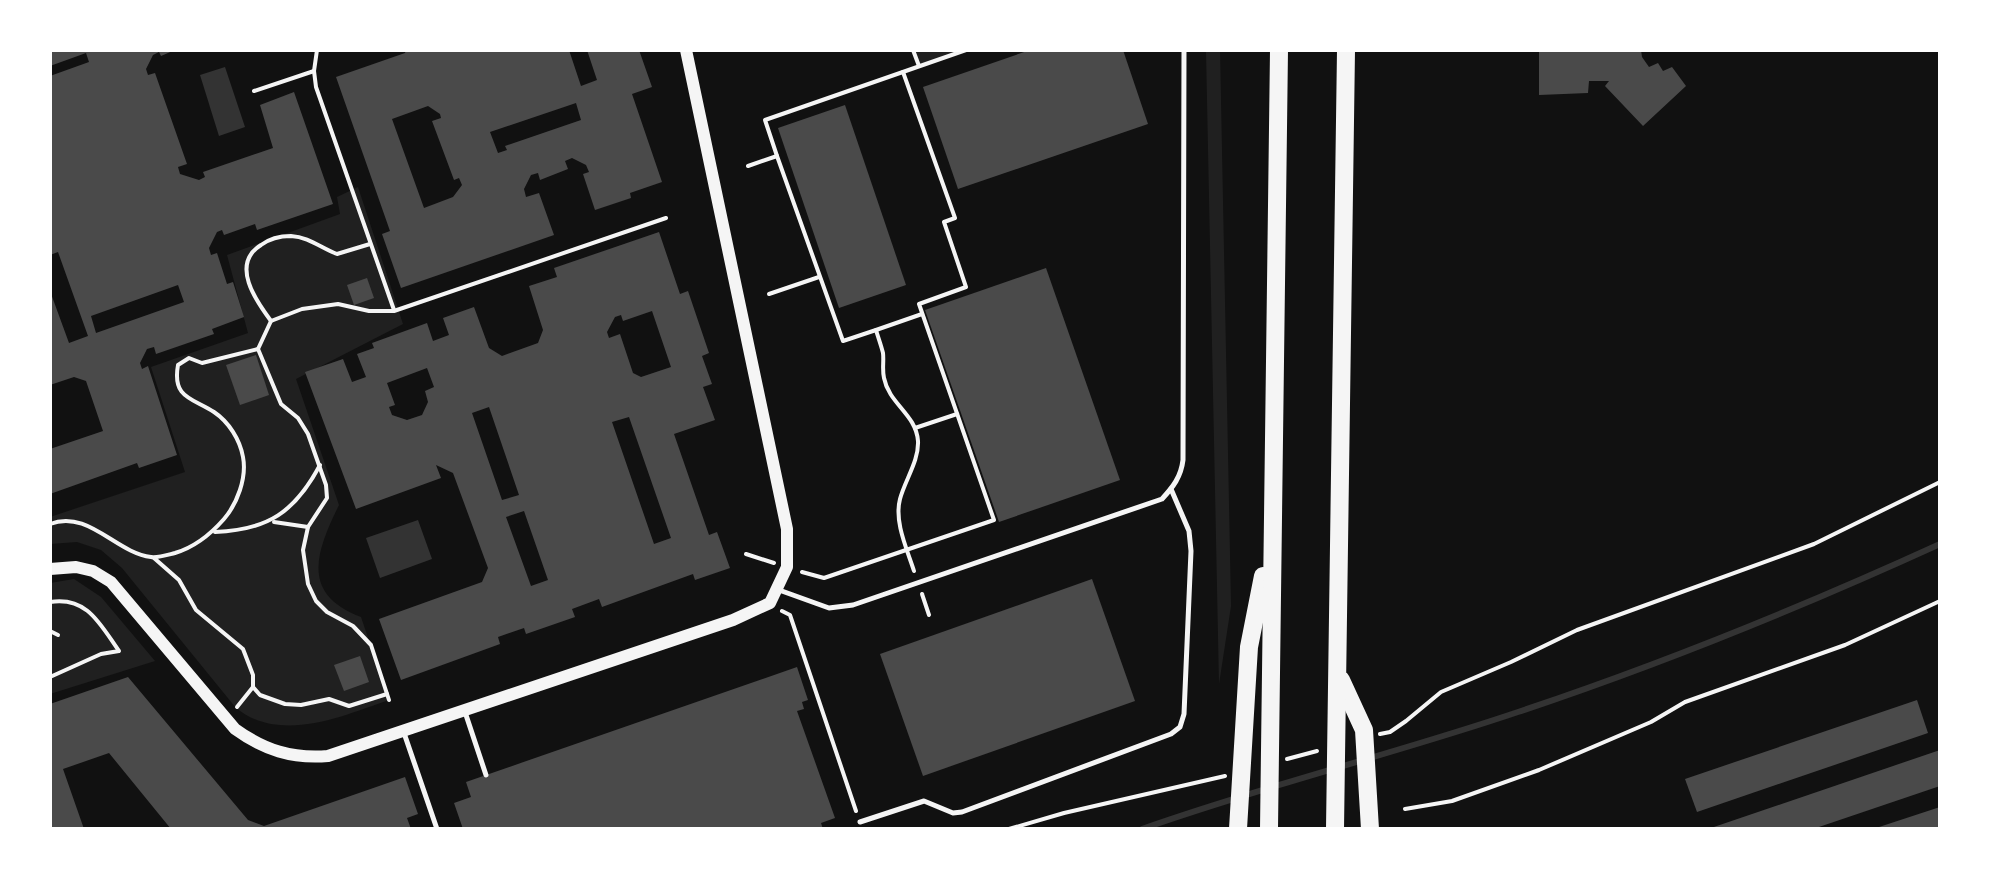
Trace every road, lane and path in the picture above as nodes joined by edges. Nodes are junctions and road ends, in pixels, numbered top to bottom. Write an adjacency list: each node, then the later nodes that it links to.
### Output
1 (317, 50): 9 (path)
2 (686, 50): 36 (street)
3 (913, 50): 8 (path)
4 (966, 50): 8 (path)
5 (1184, 50): 27 (lane)
6 (1279, 50): 31 (highway)
7 (1346, 50): 46 (highway)
8 (919, 66): 10 (path)
9 (314, 71): 11 (path); 15 (path)
10 (903, 72): 12 (path); 19 (path)
11 (254, 91)
12 (777, 156): 13 (path); 16 (path)
13 (748, 166)
14 (666, 218): 18 (path)
15 (370, 244): 18 (path); 20 (path)
16 (819, 277): 17 (path); 21 (path)
17 (769, 294)
18 (394, 311): 20 (path)
19 (922, 314): 21 (path); 23 (path)
20 (271, 321): 22 (path)
21 (876, 330): 24 (path)
22 (258, 349): 25 (path); 32 (path)
23 (957, 414): 24 (path); 33 (path)
24 (915, 428): 33 (path)
25 (320, 465): 28 (path); 30 (path)
26 (1940, 482): 54 (path)
27 (1171, 489): 38 (lane); 60 (lane)
28 (271, 521): 30 (path); 32 (path)
29 (50, 524): 35 (path)
30 (308, 527): 49 (path)
31 (1272, 530): 56 (highway); 57 (highway)
32 (212, 532): 35 (path)
33 (907, 549): 36 (path); 38 (path)
34 (746, 554): 36 (path)
35 (154, 558): 48 (path)
36 (787, 567): 39 (street)
37 (50, 569): 52 (street)
38 (918, 583): 39 (lane); 43 (path)
39 (778, 590): 42 (street)
40 (1940, 601): 59 (path)
41 (50, 602): 47 (path)
42 (770, 603): 51 (street); 60 (path)
43 (929, 615)
44 (50, 631): 45 (path)
45 (58, 635)
46 (1338, 674): 61 (highway); 62 (highway)
47 (50, 677)
48 (253, 687): 49 (path); 52 (path)
49 (387, 694): 50 (path)
50 (389, 700)
51 (465, 712): 53 (street); 58 (lane)
52 (226, 721): 53 (street)
53 (404, 733): 63 (lane)
54 (1375, 736)
55 (1318, 751): 56 (path)
56 (1272, 756): 66 (highway)
57 (1237, 768): 64 (path); 65 (highway)
58 (486, 775)
59 (1405, 809)
60 (860, 822)
61 (1335, 825)
62 (1370, 827)
63 (437, 829)
64 (1009, 829)
65 (1238, 829)
66 (1269, 829)

